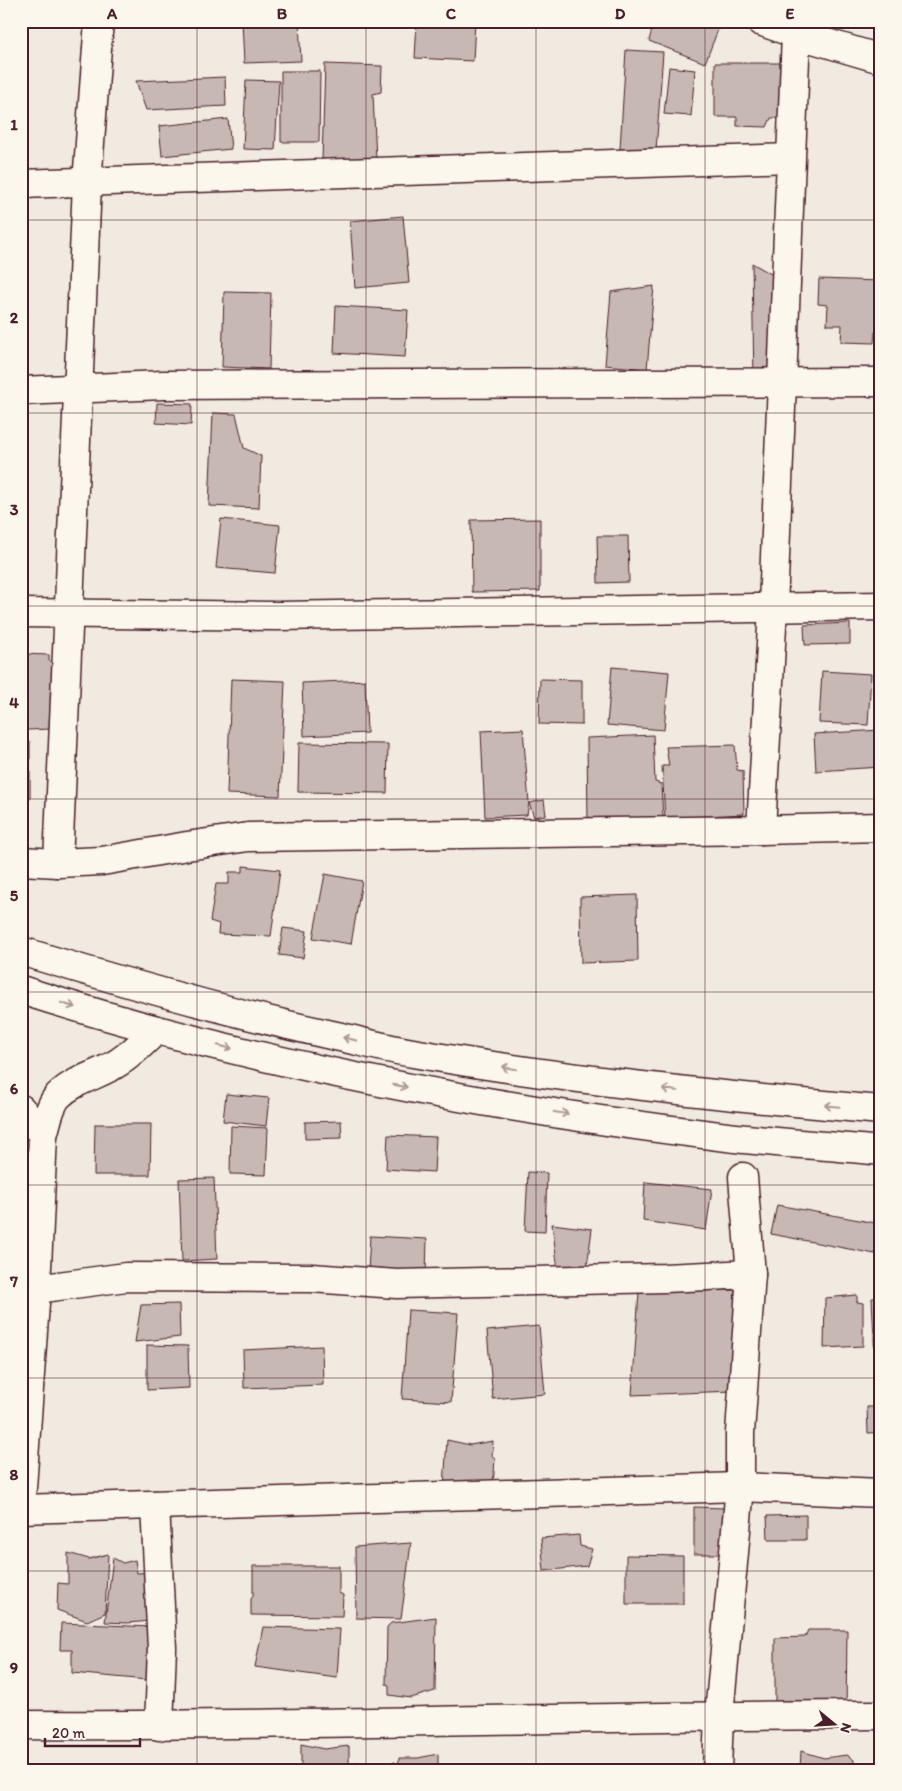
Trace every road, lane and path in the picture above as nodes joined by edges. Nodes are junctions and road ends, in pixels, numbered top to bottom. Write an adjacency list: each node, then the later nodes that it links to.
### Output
1 (99, 21): 6 (main road)
2 (760, 21): 3 (main road)
3 (796, 34): 4 (main road); 5 (main road)
4 (881, 59)
5 (790, 158): 6 (main road); 8 (main road)
6 (87, 183): 7 (main road); 10 (main road)
7 (21, 184)
8 (781, 382): 9 (main road); 10 (main road); 13 (main road)
9 (881, 382)
10 (77, 388): 11 (main road); 15 (main road)
11 (21, 390)
12 (881, 606): 13 (main road)
13 (773, 607): 15 (main road); 17 (main road)
14 (21, 613): 15 (main road)
15 (68, 614): 19 (main road)
16 (881, 827): 17 (main road)
17 (761, 830): 19 (main road)
18 (21, 861): 19 (main road)
19 (58, 863)
20 (21, 951): 24 (main road, one-way to 20)
21 (21, 990): 22 (main road, one-way to 22)
22 (156, 1030): 25 (main road); 26 (main road, one-way to 26)
23 (21, 1109): 25 (main road)
24 (881, 1110)
25 (43, 1135): 29 (main road)
26 (881, 1151)
27 (743, 1178): 28 (main road)
28 (752, 1274): 29 (main road); 30 (main road)
29 (29, 1289): 32 (main road)
30 (740, 1487): 31 (main road); 33 (main road); 35 (main road)
31 (881, 1493)
32 (21, 1502)
33 (155, 1504): 34 (main road); 38 (main road)
34 (21, 1508)
35 (719, 1715): 36 (main road); 38 (main road); 39 (main road)
36 (881, 1715)
37 (21, 1725): 38 (main road)
38 (159, 1726)
39 (717, 1770)

